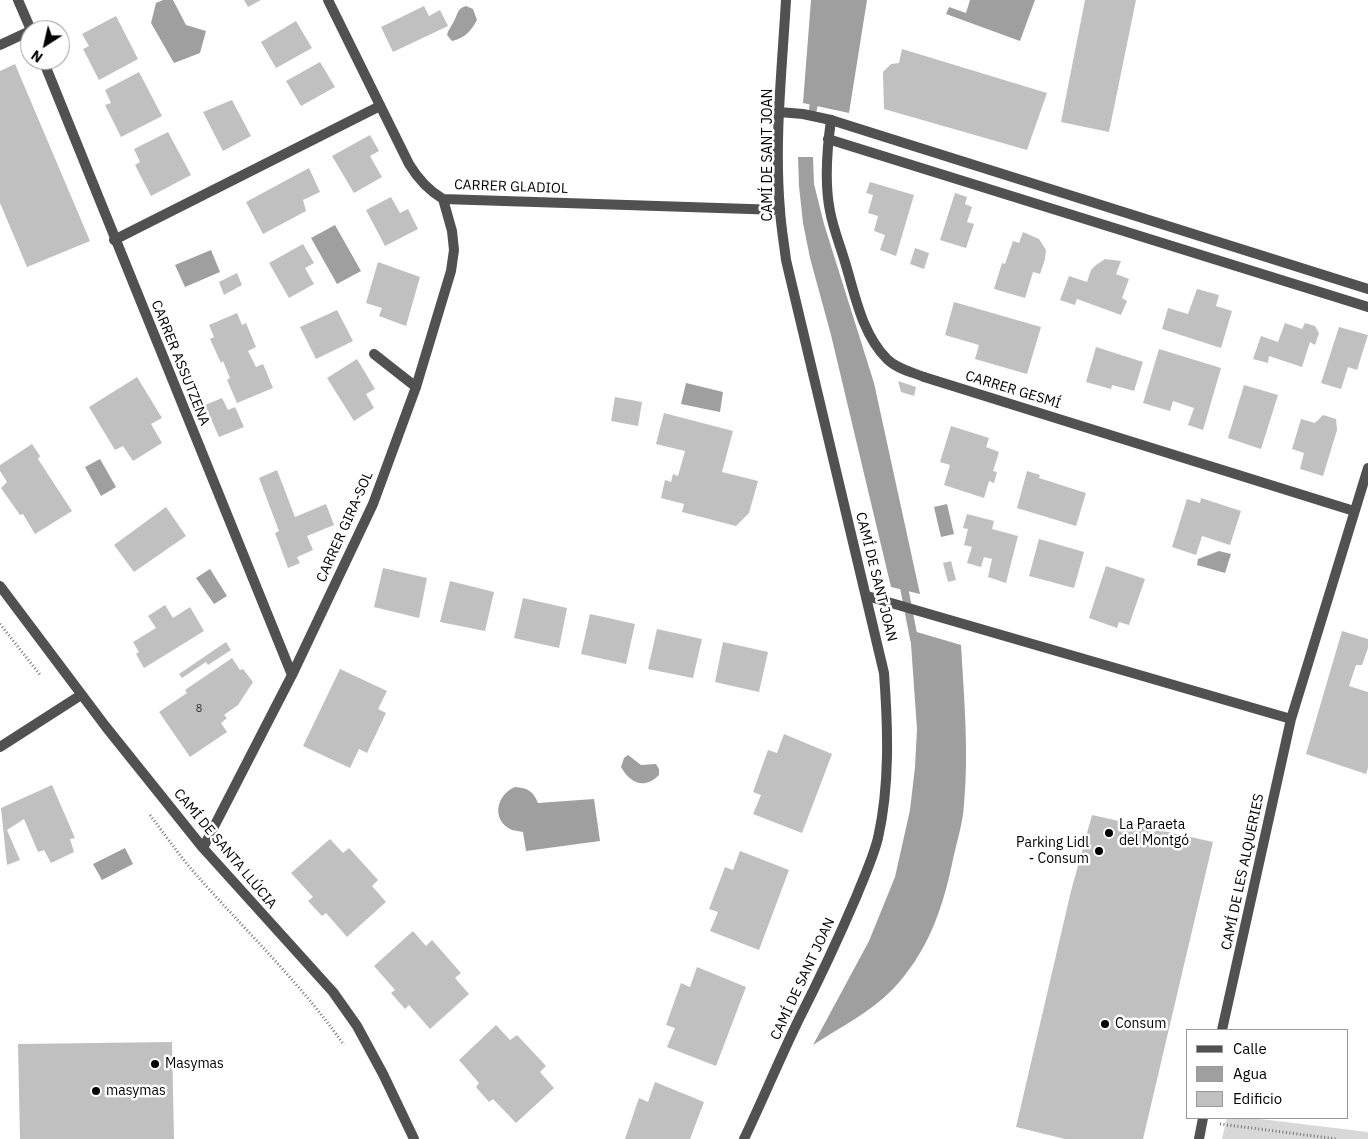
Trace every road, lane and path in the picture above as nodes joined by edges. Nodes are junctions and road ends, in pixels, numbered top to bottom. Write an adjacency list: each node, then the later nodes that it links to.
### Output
1 (18, 0): 4 (street)
2 (328, 0): 8 (street, CARRER GLADIOL)
3 (786, 0): 9 (street, CAMÍ DE SANT JOAN)
4 (26, 20)
5 (20, 35): 6 (street)
6 (0, 44)
7 (47, 70): 14 (street, CARRER ASSUTZENA)
8 (380, 106): 12 (street, CARRER GLADIOL); 14 (street)
9 (779, 112): 10 (street); 13 (street, CAMÍ DE SANT JOAN)
10 (826, 119): 11 (street, CARRER GESMÍ); 15 (street)
11 (828, 139): 16 (street); 20 (street, CARRER GESMÍ)
12 (443, 199): 13 (street, CARRER GLADIOL); 18 (street, CARRER GIRA-SOL)
13 (780, 210): 22 (street, CAMÍ DE SANT JOAN)
14 (114, 240): 23 (street, CARRER ASSUTZENA)
15 (1368, 289)
16 (1368, 307)
17 (374, 354): 18 (street)
18 (416, 386): 23 (street, CARRER GIRA-SOL)
19 (1368, 468): 20 (street)
20 (1354, 511): 25 (street)
21 (0, 586): 24 (street, CAMÍ DE SANTA LLÚCIA)
22 (867, 596): 25 (street); 31 (street, CAMÍ DE SANT JOAN)
23 (292, 675): 27 (street, CARRER GIRA-SOL)
24 (81, 695): 26 (street); 27 (street, CAMÍ DE SANTA LLÚCIA)
25 (1291, 719): 28 (street, CAMÍ DE LES ALQUERIES)
26 (0, 747)
27 (203, 848): 30 (street, CAMÍ DE SANTA LLÚCIA)
28 (1222, 1029)
29 (1202, 1120): 32 (street); 33 (path)
30 (414, 1139)
31 (744, 1139)
32 (1200, 1139)
33 (1337, 1139)

